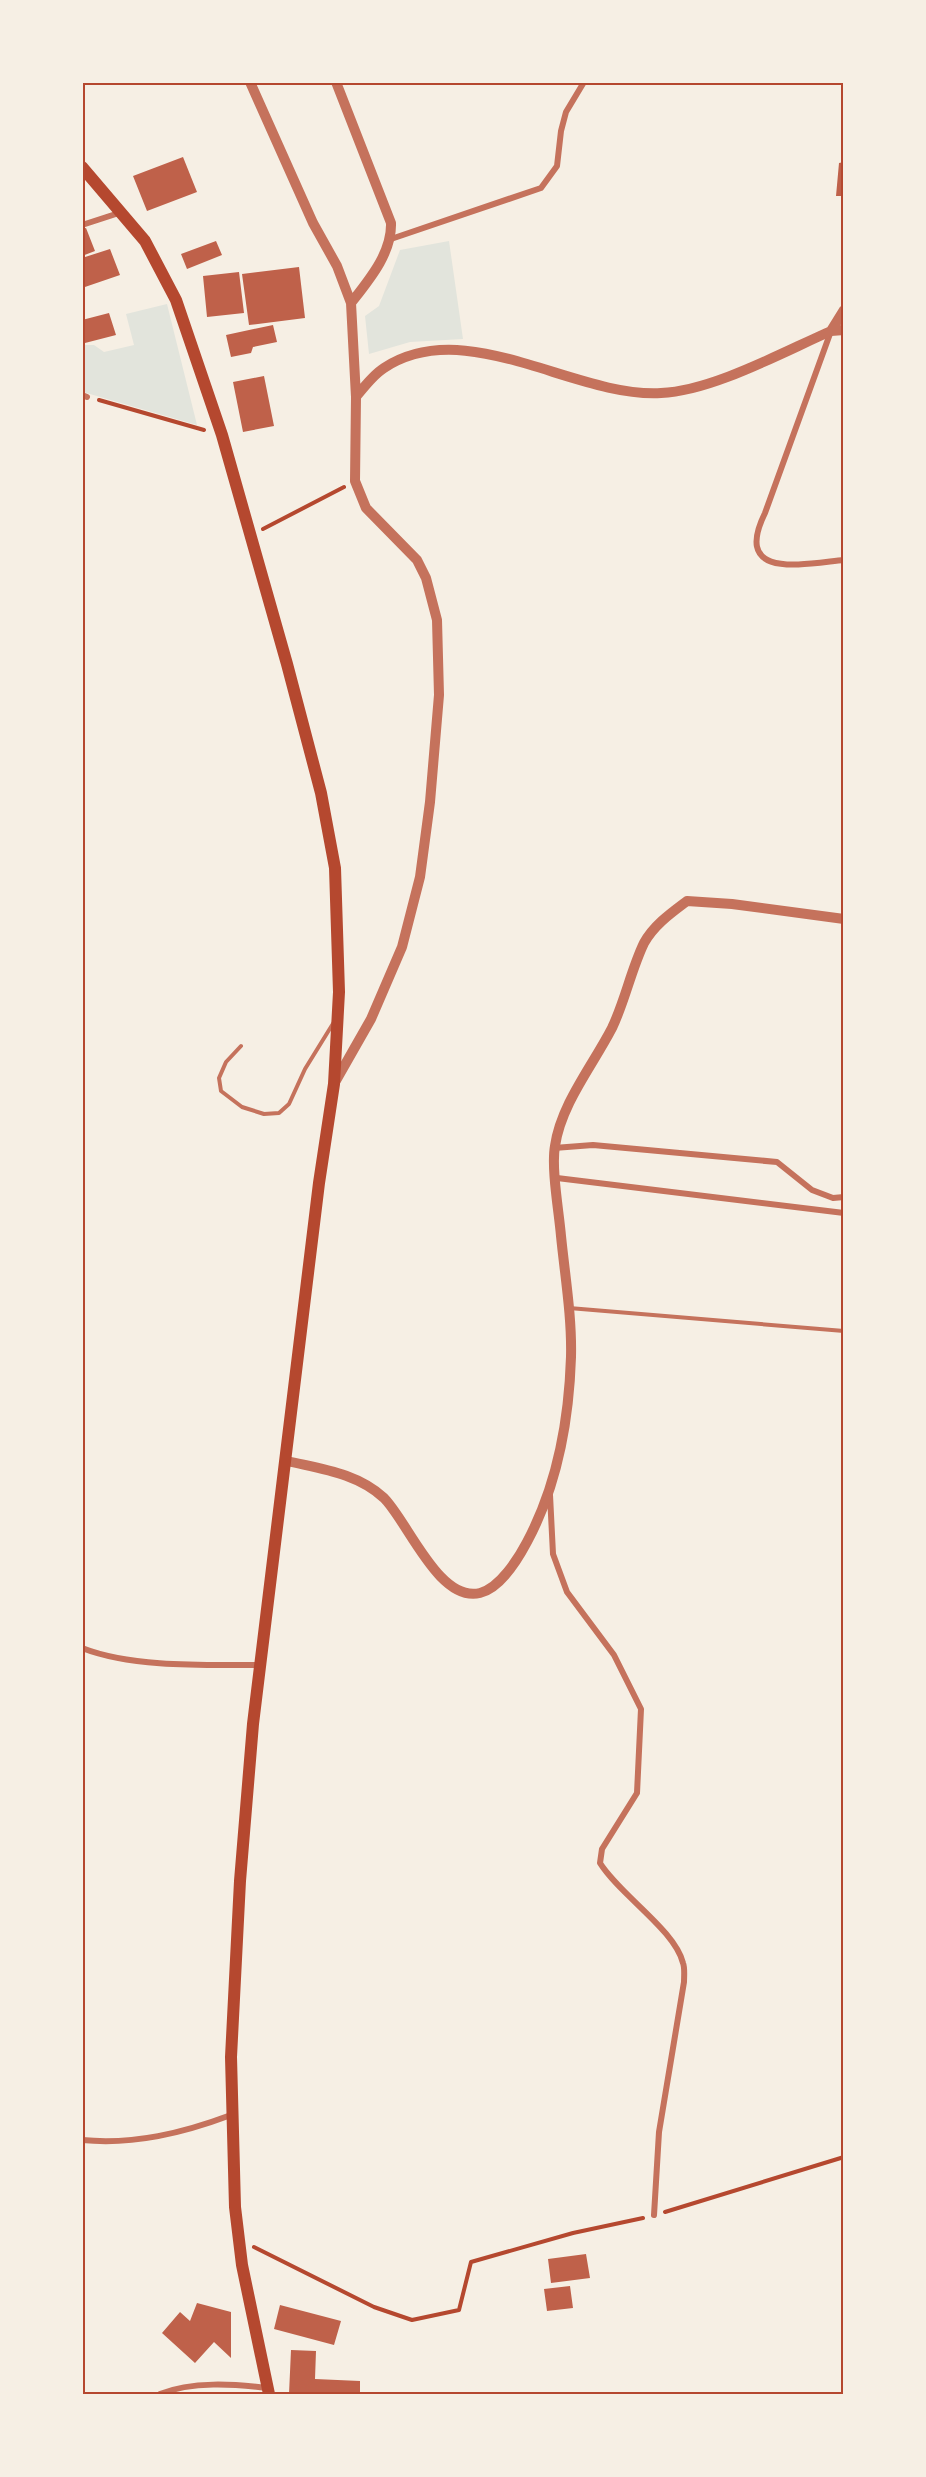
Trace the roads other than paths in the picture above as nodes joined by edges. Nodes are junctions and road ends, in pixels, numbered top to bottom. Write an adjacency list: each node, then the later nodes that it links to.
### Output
1 (250, 82): 8 (street)
2 (336, 82): 7 (street)
3 (584, 82): 7 (street)
4 (82, 167): 5 (main road)
5 (123, 211): 6 (street); 15 (main road)
6 (82, 225)
7 (392, 239): 8 (street)
8 (351, 303): 12 (street)
9 (843, 310): 11 (street)
10 (843, 330): 11 (street)
11 (831, 332): 12 (street); 13 (street)
12 (356, 397): 17 (street)
13 (843, 560)
14 (843, 919): 18 (street)
15 (337, 1017): 16 (lane); 17 (main road)
16 (241, 1046)
17 (334, 1084): 24 (main road)
18 (554, 1148): 19 (street); 20 (street)
19 (557, 1178): 21 (street); 22 (street)
20 (843, 1197)
21 (843, 1213)
22 (567, 1307): 23 (lane); 25 (street)
23 (843, 1331)
24 (286, 1461): 25 (street); 27 (main road)
25 (550, 1491): 30 (street)
26 (82, 1648): 27 (street)
27 (261, 1665): 28 (main road)
28 (231, 2115): 29 (street); 31 (main road)
29 (82, 2140)
30 (654, 2215)
31 (268, 2391): 32 (street)
32 (160, 2394)

